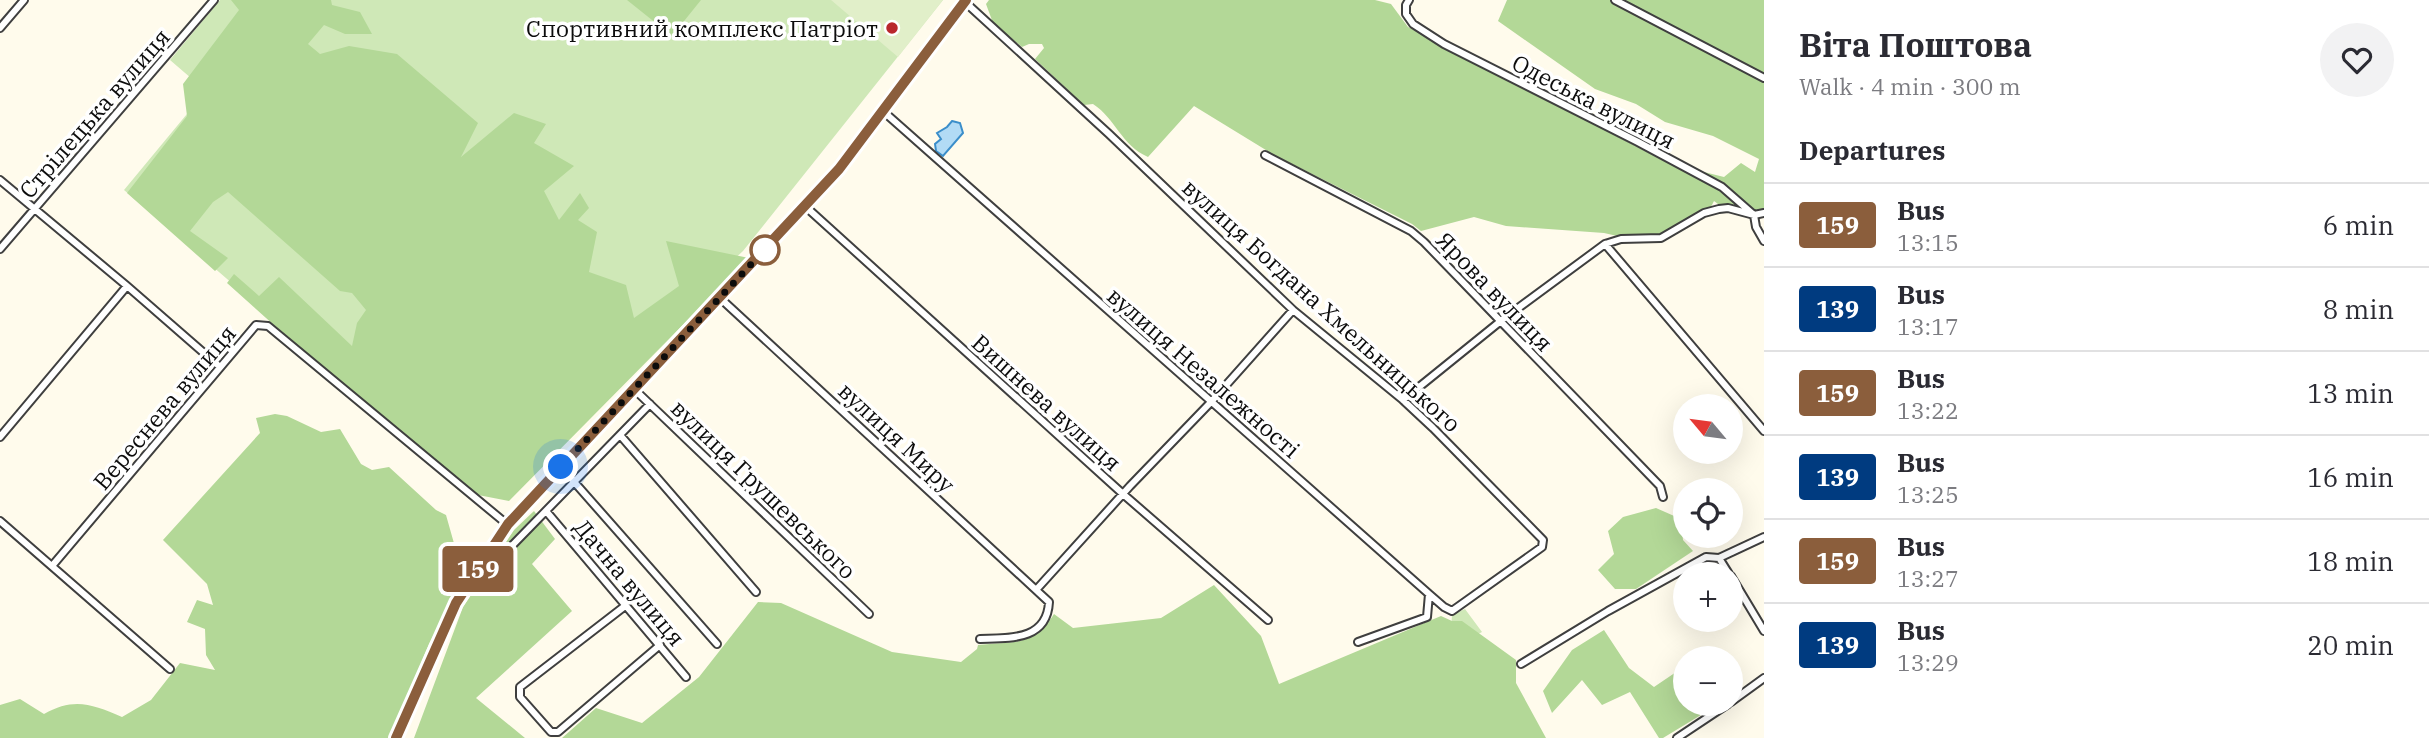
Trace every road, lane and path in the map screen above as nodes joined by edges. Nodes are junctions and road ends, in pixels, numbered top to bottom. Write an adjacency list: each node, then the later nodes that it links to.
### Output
1 (24, 0): 6 (street)
2 (214, 0): 12 (street, Стрілецька вулиця)
3 (1409, 0): 14 (street, Одеська вулиця)
4 (1615, 0): 7 (street)
5 (966, 1): 8 (street); 20 (street, вулиця Богдана Хмельницького)
6 (0, 28)
7 (1764, 78)
8 (884, 112): 11 (street); 25 (street, вулиця Незалежності)
9 (1265, 155): 21 (street, Ярова вулиця)
10 (0, 180): 12 (street)
11 (806, 207): 19 (street); 32 (street, Вишнева вулиця)
12 (34, 209): 17 (street, Стрілецька вулиця); 18 (street)
13 (1764, 213): 14 (street)
14 (1754, 215): 15 (street, Одеська вулиця); 16 (street)
15 (1764, 241)
16 (1605, 243): 21 (street); 27 (street)
17 (0, 250)
18 (127, 286): 22 (street); 29 (street)
19 (720, 298): 23 (street); 42 (street, вулиця Миру)
20 (1293, 310): 24 (street, вулиця Богдана Хмельницького); 25 (street)
21 (1502, 320): 24 (street); 33 (street, Ярова вулиця)
22 (220, 368): 36 (street, Вереснева вулиця); 41 (street, Вереснева вулиця)
23 (634, 389): 26 (street, вулиця Грушевського); 30 (street)
24 (1403, 400): 44 (street, вулиця Богдана Хмельницького)
25 (1212, 402): 32 (street); 44 (street, вулиця Незалежності)
26 (650, 404): 28 (street); 47 (street, вулиця Грушевського)
27 (1764, 431)
28 (620, 435): 31 (street); 43 (street)
29 (0, 437)
30 (561, 467): 31 (street); 36 (street)
31 (575, 482): 34 (street); 52 (street)
32 (1123, 494): 42 (street); 48 (street, Вишнева вулиця)
33 (1663, 497)
34 (546, 511): 38 (street); 46 (street, Дачна вулиця)
35 (0, 521): 41 (street)
36 (508, 524): 60 (street)
37 (1764, 537): 39 (street)
38 (500, 558)
39 (1719, 558): 40 (street); 54 (street)
40 (1722, 562)
41 (52, 566): 55 (street)
42 (1036, 590): 50 (street, вулиця Миру)
43 (757, 592)
44 (1430, 594): 51 (street)
45 (1743, 596): 49 (street)
46 (625, 606): 53 (street, Дачна вулиця); 53 (street)
47 (869, 614)
48 (1268, 620)
49 (1764, 631)
50 (980, 639)
51 (1358, 642)
52 (717, 644)
53 (660, 645): 56 (street, Дачна вулиця)
54 (1521, 664)
55 (170, 669)
56 (686, 677)
57 (1764, 678): 58 (street)
58 (1743, 693)
59 (1710, 716): 61 (street)
60 (396, 738)
61 (1677, 738)

